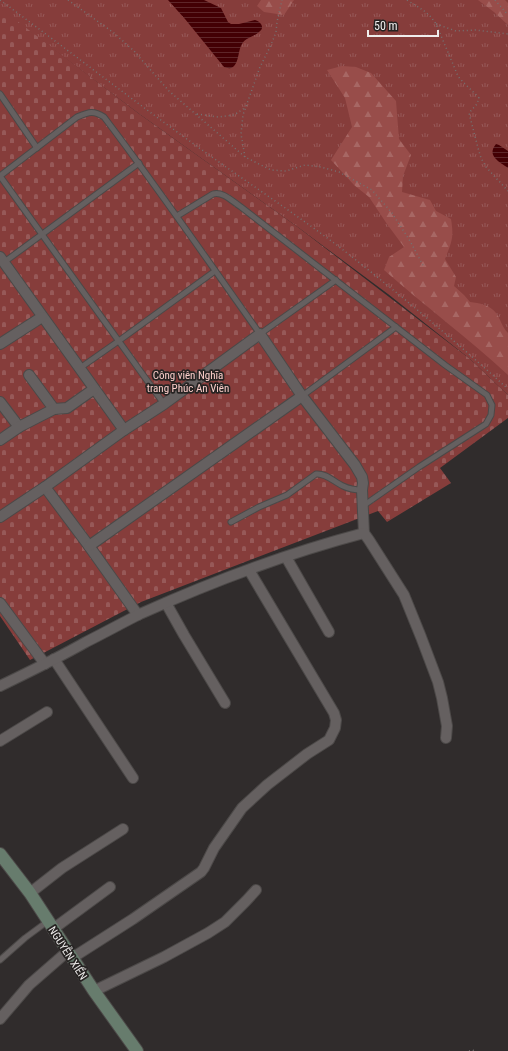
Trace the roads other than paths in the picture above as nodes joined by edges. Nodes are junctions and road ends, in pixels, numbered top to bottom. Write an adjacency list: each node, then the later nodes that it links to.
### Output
1 (0, 94): 2 (lane)
2 (37, 148): 3 (lane); 5 (lane)
3 (139, 163): 4 (lane); 5 (lane)
4 (177, 216): 7 (lane); 8 (lane)
5 (43, 235): 6 (lane); 12 (lane)
6 (1, 261): 9 (street)
7 (215, 271): 11 (lane); 12 (lane)
8 (336, 280): 10 (lane); 11 (lane)
9 (42, 317): 13 (street); 14 (street)
10 (396, 327): 17 (lane); 26 (lane)
11 (260, 334): 17 (street); 19 (street)
12 (120, 340): 14 (lane); 19 (lane)
13 (0, 344)
14 (80, 368): 16 (street)
15 (29, 375): 20 (street)
16 (94, 389): 20 (street); 22 (street)
17 (302, 396): 25 (street); 30 (street)
18 (0, 402): 21 (street)
19 (164, 404): 22 (street)
20 (54, 409): 21 (street)
21 (19, 427): 23 (street)
22 (124, 430): 24 (street)
23 (0, 440)
24 (45, 487): 27 (street); 30 (street)
25 (362, 490): 26 (street); 28 (lane)
26 (363, 506): 29 (street)
27 (0, 517)
28 (231, 522)
29 (364, 533): 31 (street); 42 (street)
30 (89, 546): 35 (street)
31 (286, 556): 32 (street); 36 (street)
32 (249, 570): 34 (street); 51 (street)
33 (0, 603): 38 (street)
34 (166, 603): 35 (street); 40 (street)
35 (138, 615): 37 (street)
36 (329, 632)
37 (54, 659): 38 (street); 44 (street)
38 (45, 664): 39 (street)
39 (0, 686)
40 (225, 703)
41 (47, 712): 43 (street)
42 (446, 738)
43 (0, 741)
44 (134, 778)
45 (123, 829): 49 (street)
46 (0, 854): 49 (main road, NGUYỄN XIỂN)
47 (110, 887): 50 (street)
48 (256, 890): 53 (street)
49 (30, 893): 50 (main road, NGUYỄN XIỂN)
50 (50, 925): 51 (main road, NGUYỄN XIỂN); 52 (lane)
51 (70, 955): 53 (main road, NGUYỄN XIỂN); 54 (street)
52 (0, 960)
53 (94, 991): 55 (main road, NGUYỄN XIỂN)
54 (0, 1019)
55 (137, 1051)

